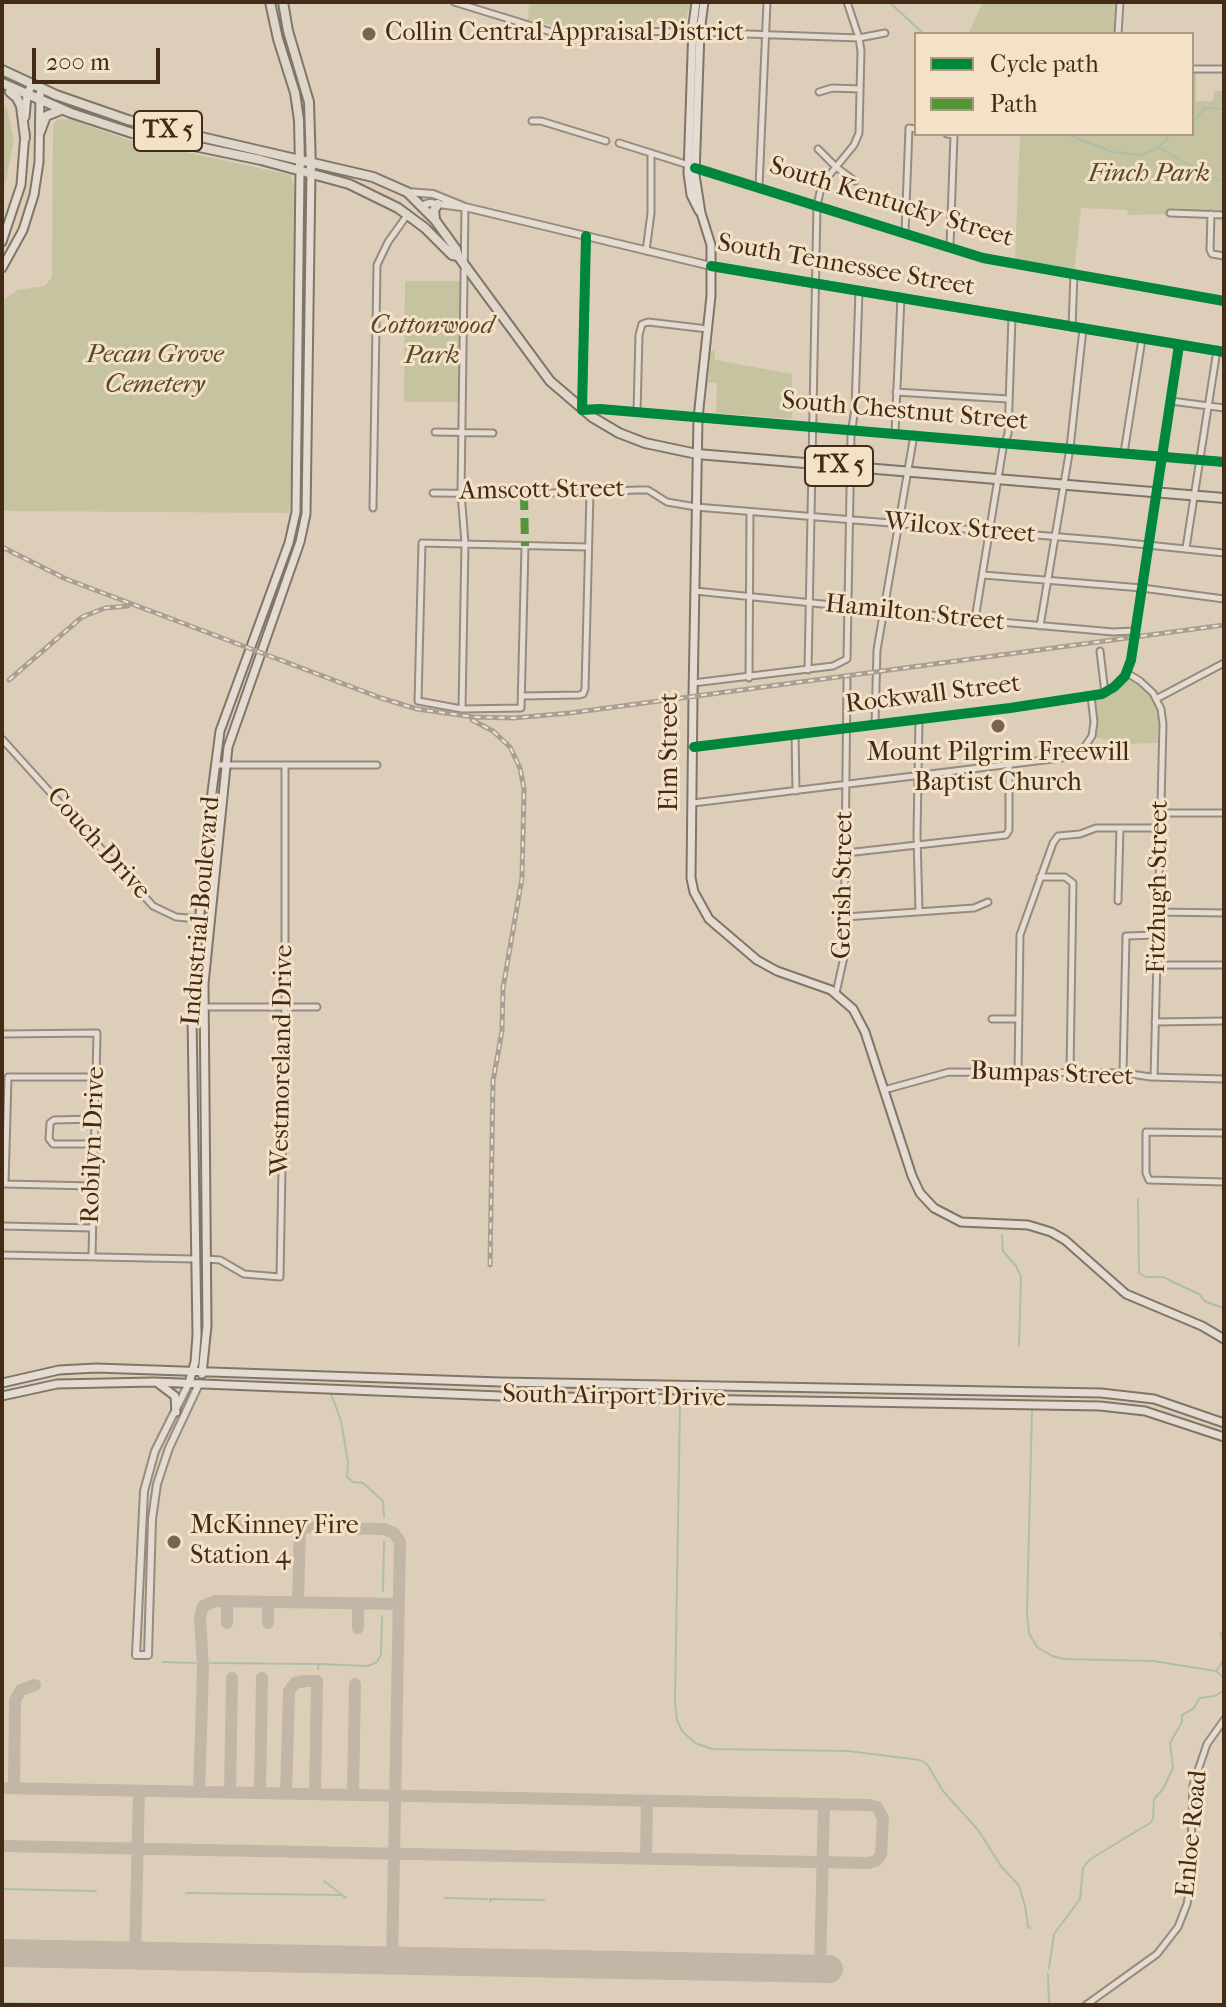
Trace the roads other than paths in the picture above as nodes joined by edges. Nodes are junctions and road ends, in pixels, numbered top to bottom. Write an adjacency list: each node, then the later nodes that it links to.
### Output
1 (270, 2): 15 (main road)
2 (283, 2): 14 (main road)
3 (454, 2): 9 (street)
4 (696, 2): 9 (main road)
5 (704, 2): 9 (main road)
6 (767, 2): 12 (street)
7 (847, 2): 13 (street)
8 (1120, 2): 10 (street)
9 (696, 32): 12 (street); 37 (main road, Elm Street)
10 (1118, 32)
11 (885, 33): 13 (street)
12 (765, 35): 13 (street); 42 (street)
13 (859, 38): 21 (street)
14 (295, 51): 15 (main road); 39 (main road)
15 (283, 55): 36 (main road)
16 (1194, 69): 17 (street)
17 (1224, 69)
18 (2, 70): 20 (main road, TX 5)
19 (2, 86): 23 (main road, TX 5); 30 (main road)
20 (36, 86): 23 (main road); 24 (main road); 34 (main road, TX 5)
21 (860, 89): 22 (street); 38 (street)
22 (819, 92)
23 (27, 95): 24 (main road, TX 5); 30 (main road)
24 (40, 101): 25 (main road, TX 5); 28 (main road)
25 (62, 110): 28 (main road); 34 (main road, TX 5)
26 (532, 121): 31 (street)
27 (912, 129): 55 (street)
28 (40, 132): 58 (main road)
29 (954, 136): 60 (street)
30 (25, 138): 45 (main road)
31 (606, 141)
32 (619, 143): 35 (street, South Kentucky Street)
33 (818, 149): 38 (street)
34 (231, 150): 36 (main road, TX 5)
35 (651, 153): 37 (street, South Kentucky Street); 61 (street)
36 (300, 165): 39 (main road, TX 5); 74 (main road, Industrial Boulevard)
37 (691, 167): 42 (street, South Kentucky Street); 66 (main road, Elm Street)
38 (836, 167): 40 (street); 48 (street)
39 (311, 168): 41 (main road, TX 5); 43 (main road, TX 5); 75 (main road, Industrial Boulevard)
40 (855, 181)
41 (394, 186): 43 (main road); 44 (main road, TX 5)
42 (759, 187): 48 (street, South Kentucky Street)
43 (369, 192): 47 (main road); 51 (main road, TX 5)
44 (407, 192): 47 (main road, TX 5); 49 (street, South Tennessee Street)
45 (18, 196): 56 (main road); 59 (main road)
46 (438, 204): 47 (street, South Tennessee Street); 49 (street, South Tennessee Street); 54 (main road)
47 (423, 205): 54 (main road, TX 5)
48 (817, 205): 55 (street, South Kentucky Street); 70 (street)
49 (465, 207): 57 (street, South Tennessee Street); 65 (street)
50 (1170, 213): 52 (street)
51 (408, 214): 62 (main road, TX 5); 123 (street)
52 (1211, 214): 53 (street); 63 (street)
53 (1224, 215)
54 (435, 220): 62 (main road, TX 5)
55 (905, 233): 60 (street, South Kentucky Street)
56 (2, 234)
57 (586, 236): 61 (street, South Tennessee Street); 92 (street)
58 (19, 238): 64 (main road); 69 (main road)
59 (2, 242)
60 (950, 247): 68 (street, South Kentucky Street)
61 (646, 252): 66 (street, South Tennessee Street)
62 (458, 256): 65 (main road, TX 5)
63 (1224, 256)
64 (5, 258): 67 (main road)
65 (464, 265): 92 (main road, TX 5); 100 (street)
66 (711, 266): 70 (street, South Tennessee Street); 78 (main road, Elm Street)
67 (2, 268)
68 (1074, 274): 73 (street, South Kentucky Street); 77 (street)
69 (2, 277)
70 (815, 284): 71 (street, South Tennessee Street); 97 (street)
71 (859, 291): 72 (street, South Tennessee Street); 98 (street)
72 (901, 297): 76 (street, South Tennessee Street); 85 (street)
73 (1224, 301)
74 (299, 313): 75 (main road); 81 (main road, Industrial Boulevard)
75 (310, 313): 82 (main road, Industrial Boulevard)
76 (1012, 317): 77 (street, South Tennessee Street); 88 (street)
77 (1072, 327): 79 (street, South Tennessee Street)
78 (708, 329): 95 (street); 96 (main road, Elm Street)
79 (1083, 329): 80 (street, South Tennessee Street); 105 (street)
80 (1142, 339): 83 (street, South Tennessee Street); 106 (street)
81 (299, 345): 82 (main road); 86 (main road, Industrial Boulevard)
82 (309, 345): 87 (main road, Industrial Boulevard)
83 (1179, 345): 84 (street, South Tennessee Street); 89 (street)
84 (1220, 351): 90 (street)
85 (896, 392): 88 (street); 102 (street)
86 (298, 398): 87 (main road); 93 (main road, Industrial Boulevard)
87 (308, 398): 94 (main road, Industrial Boulevard)
88 (1008, 399): 104 (street)
89 (1171, 401): 90 (street); 108 (street)
90 (1207, 406): 91 (street); 109 (street)
91 (1224, 408)
92 (582, 410): 95 (street, South Chestnut Street); 107 (main road, TX 5)
93 (298, 411): 94 (main road); 139 (main road, Industrial Boulevard)
94 (308, 411): 140 (main road, Industrial Boulevard)
95 (637, 412): 96 (street, South Chestnut Street)
96 (698, 418): 97 (street, South Chestnut Street); 107 (main road, Elm Street)
97 (812, 426): 98 (street, South Chestnut Street); 111 (street)
98 (852, 430): 102 (street, South Chestnut Street); 112 (street)
99 (435, 432): 100 (street)
100 (462, 433): 101 (street); 118 (street)
101 (493, 433)
102 (895, 433): 103 (street, South Chestnut Street)
103 (914, 435): 104 (street, South Chestnut Street); 113 (street)
104 (1005, 442): 105 (street, South Chestnut Street); 114 (street)
105 (1070, 448): 106 (street, South Chestnut Street); 115 (street)
106 (1124, 453): 108 (street, South Chestnut Street)
107 (697, 454): 111 (main road, TX 5); 122 (main road, Elm Street)
108 (1162, 456): 109 (street, South Chestnut Street); 119 (street)
109 (1200, 459): 110 (street, South Chestnut Street); 120 (street)
110 (1224, 462)
111 (811, 464): 112 (main road, TX 5); 125 (street)
112 (850, 467): 113 (main road, TX 5); 126 (street)
113 (908, 472): 114 (main road, TX 5); 127 (street)
114 (998, 480): 115 (main road, TX 5); 128 (street)
115 (1064, 485): 119 (main road, TX 5); 129 (street)
116 (590, 492): 118 (street, Amscott Street); 122 (street, Amscott Street); 133 (street)
117 (433, 493): 118 (street, Amscott Street)
118 (461, 493): 130 (street)
119 (1156, 493): 120 (main road, TX 5); 131 (street)
120 (1194, 496): 121 (main road, TX 5); 134 (street)
121 (1224, 498)
122 (696, 507): 124 (street, Wilcox Street); 141 (main road, Elm Street)
123 (373, 508)
124 (750, 512): 125 (street, Wilcox Street); 142 (street)
125 (810, 516): 126 (street, Wilcox Street); 144 (street)
126 (849, 520): 127 (street, Wilcox Street); 145 (street)
127 (900, 524): 128 (street, Wilcox Street); 146 (street)
128 (990, 533): 129 (street, Wilcox Street); 136 (street)
129 (1055, 537): 131 (street, Wilcox Street); 137 (street)
130 (465, 543): 132 (street); 162 (street); 162 (street)
131 (1149, 544): 134 (street, Wilcox Street); 138 (street)
132 (525, 546): 133 (street); 159 (street)
133 (587, 547): 159 (street)
134 (1186, 548): 135 (street, Wilcox Street)
135 (1224, 553)
136 (983, 575): 137 (street); 147 (street)
137 (1049, 581): 138 (street); 149 (street)
138 (1142, 588): 143 (street); 150 (street)
139 (271, 589): 140 (main road); 148 (main road); 169 (main road, Industrial Boulevard)
140 (282, 591): 148 (main road, Industrial Boulevard)
141 (694, 591): 142 (street, Hamilton Street); 157 (main road, Elm Street)
142 (750, 595): 144 (street, Hamilton Street); 155 (street)
143 (1224, 599)
144 (808, 604): 145 (street, Hamilton Street); 153 (street)
145 (848, 607): 146 (street, Hamilton Street); 153 (street)
146 (885, 609): 147 (street, Hamilton Street); 164 (street)
147 (975, 619): 149 (street, Hamilton Street)
148 (269, 626): 170 (main road, Industrial Boulevard)
149 (1040, 626): 150 (street, Hamilton Street)
150 (1135, 631): 154 (street)
151 (1100, 651): 158 (street)
152 (1224, 663): 161 (street)
153 (808, 670): 155 (street)
154 (1127, 673): 158 (street); 161 (street)
155 (749, 678): 157 (street)
156 (847, 680): 165 (street, Gerish Street)
157 (693, 683): 168 (main road, Elm Street)
158 (1105, 693): 160 (street, Rockwall Street)
159 (523, 696): 162 (street)
160 (1091, 696): 163 (street, Rockwall Street); 172 (street)
161 (1156, 699): 178 (street, Fitzhugh Street)
162 (462, 709)
163 (919, 719): 164 (street, Rockwall Street); 174 (street)
164 (875, 724): 165 (street, Rockwall Street)
165 (847, 727): 166 (street, Rockwall Street); 175 (street, Gerish Street)
166 (795, 734): 168 (street, Rockwall Street); 176 (street)
167 (2, 739): 191 (street, Couch Drive)
168 (694, 747): 177 (main road, Elm Street)
169 (215, 765): 170 (street); 191 (main road, Industrial Boulevard)
170 (225, 765): 173 (street); 192 (main road, Industrial Boulevard)
171 (377, 765): 173 (street)
172 (1009, 765): 174 (street); 182 (street)
173 (285, 766): 199 (street, Westmoreland Drive)
174 (918, 776): 175 (street); 182 (street)
175 (846, 785): 176 (street); 183 (street, Gerish Street)
176 (796, 791): 177 (street)
177 (693, 803): 196 (main road, Elm Street)
178 (1160, 813): 179 (street); 181 (street, Fitzhugh Street)
179 (1224, 813)
180 (1120, 828): 181 (street); 184 (street); 185 (street)
181 (1159, 828): 188 (street, Fitzhugh Street)
182 (917, 845): 183 (street); 187 (street)
183 (846, 853): 190 (street, Gerish Street)
184 (1040, 877): 202 (street); 206 (street)
185 (1118, 901)
186 (988, 902): 187 (street)
187 (919, 912): 190 (street)
188 (1158, 912): 189 (street); 193 (street, Fitzhugh Street)
189 (1224, 913)
190 (845, 917): 196 (street, Gerish Street)
191 (199, 919): 192 (street, Couch Drive); 197 (main road, Industrial Boulevard)
192 (210, 920): 198 (main road, Industrial Boulevard)
193 (1157, 935): 194 (street, Fitzhugh Street); 208 (street)
194 (1157, 965): 195 (street); 204 (street, Fitzhugh Street)
195 (1224, 965)
196 (836, 993): 212 (main road)
197 (192, 1007): 198 (street); 215 (main road, Industrial Boulevard)
198 (202, 1007): 199 (street); 216 (main road, Industrial Boulevard)
199 (285, 1007): 200 (street); 225 (street, Westmoreland Drive)
200 (317, 1007)
201 (992, 1019): 202 (street)
202 (1018, 1019): 207 (street)
203 (1224, 1021): 204 (street)
204 (1155, 1022): 210 (street, Fitzhugh Street)
205 (2, 1034): 209 (street, Robilyn Drive)
206 (1070, 1072): 207 (street, Bumpas Street); 208 (street, Bumpas Street)
207 (1018, 1073): 212 (street, Bumpas Street)
208 (1123, 1073): 210 (street, Bumpas Street)
209 (96, 1077): 213 (street, Robilyn Drive); 219 (street)
210 (1154, 1077): 211 (street, Bumpas Street)
211 (1224, 1079)
212 (883, 1091): 226 (main road)
213 (95, 1119): 217 (street, Robilyn Drive); 217 (street)
214 (1224, 1133): 218 (street)
215 (194, 1136): 216 (main road); 224 (main road, Industrial Boulevard)
216 (204, 1136): 225 (main road, Industrial Boulevard)
217 (95, 1144): 219 (street, Robilyn Drive)
218 (1224, 1182)
219 (93, 1186): 221 (street, Robilyn Drive)
220 (2, 1226): 221 (street)
221 (92, 1228): 223 (street, Robilyn Drive)
222 (2, 1255): 223 (street)
223 (92, 1257): 224 (street)
224 (195, 1259): 225 (main road); 228 (main road, Industrial Boulevard)
225 (206, 1259): 229 (main road, Industrial Boulevard)
226 (1224, 1339)
227 (91, 1368): 228 (main road, South Airport Drive); 230 (main road); 233 (main road, South Airport Drive)
228 (193, 1372): 229 (main road, South Airport Drive); 234 (main road, Industrial Boulevard)
229 (202, 1373): 232 (main road, South Airport Drive); 235 (main road, Industrial Boulevard)
230 (91, 1381): 231 (main road, South Airport Drive); 236 (main road, South Airport Drive)
231 (154, 1382): 234 (main road, South Airport Drive); 238 (main road)
232 (500, 1382): 237 (main road); 239 (main road, South Airport Drive)
233 (2, 1383)
234 (189, 1383): 235 (main road, South Airport Drive); 238 (street, Industrial Boulevard)
235 (199, 1384): 237 (main road, South Airport Drive); 238 (street, Industrial Boulevard)
236 (2, 1396)
237 (500, 1396): 240 (main road, South Airport Drive)
238 (176, 1412)
239 (1224, 1423)
240 (1224, 1437)
241 (1224, 1720): 242 (street, Enloe Road)
242 (1086, 2005)

